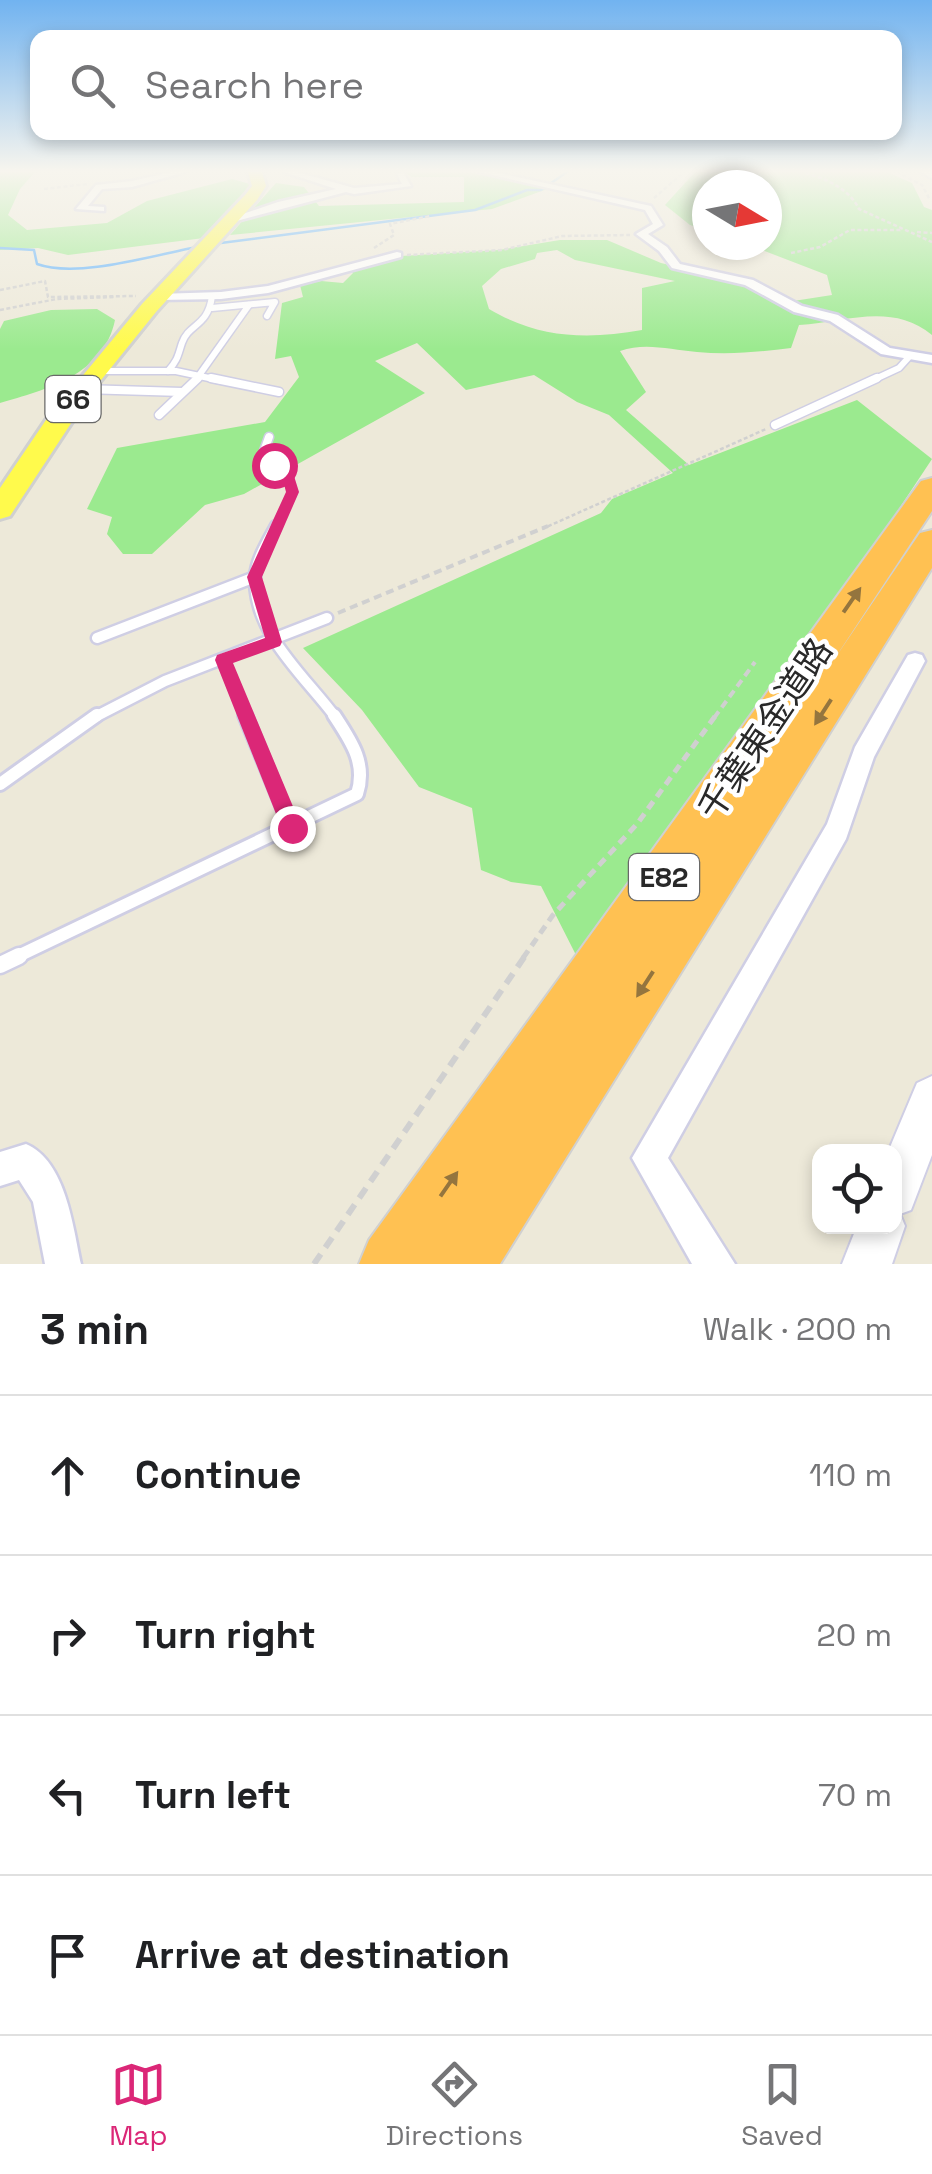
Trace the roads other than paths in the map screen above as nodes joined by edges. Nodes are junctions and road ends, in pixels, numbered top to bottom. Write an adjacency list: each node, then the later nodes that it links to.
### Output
1 (220, 231): 4 (main road, 66)
2 (646, 231): 8 (street)
3 (397, 255): 5 (street)
4 (158, 297): 5 (street); 12 (main road, 66)
5 (212, 302): 6 (lane); 10 (lane)
6 (249, 305): 7 (lane); 11 (lane)
7 (267, 316)
8 (908, 358): 9 (street); 16 (lane)
9 (932, 359)
10 (168, 370): 11 (lane); 12 (lane)
11 (201, 375): 13 (lane); 14 (lane)
12 (89, 380): 13 (lane); 19 (main road, 66)
13 (182, 392): 15 (lane)
14 (279, 392)
15 (159, 416)
16 (775, 425)
17 (269, 437): 21 (lane)
18 (932, 488): 35 (highway, 千葉東金道路 / E82, one-way to 18)
19 (2, 502)
20 (932, 541): 36 (highway, 千葉東金道路 / E82, one-way to 36)
21 (255, 577): 23 (lane); 24 (lane)
22 (327, 618): 24 (lane)
23 (97, 638)
24 (274, 642): 25 (lane); 28 (lane)
25 (223, 660): 27 (lane); 28 (lane)
26 (916, 660): 37 (street)
27 (0, 784)
28 (292, 828): 29 (lane)
29 (0, 965)
30 (932, 1098): 32 (street)
31 (0, 1169): 34 (street)
32 (902, 1173)
33 (878, 1234): 38 (street)
34 (63, 1264)
35 (392, 1264)
36 (460, 1264)
37 (717, 1264)
38 (866, 1264)

